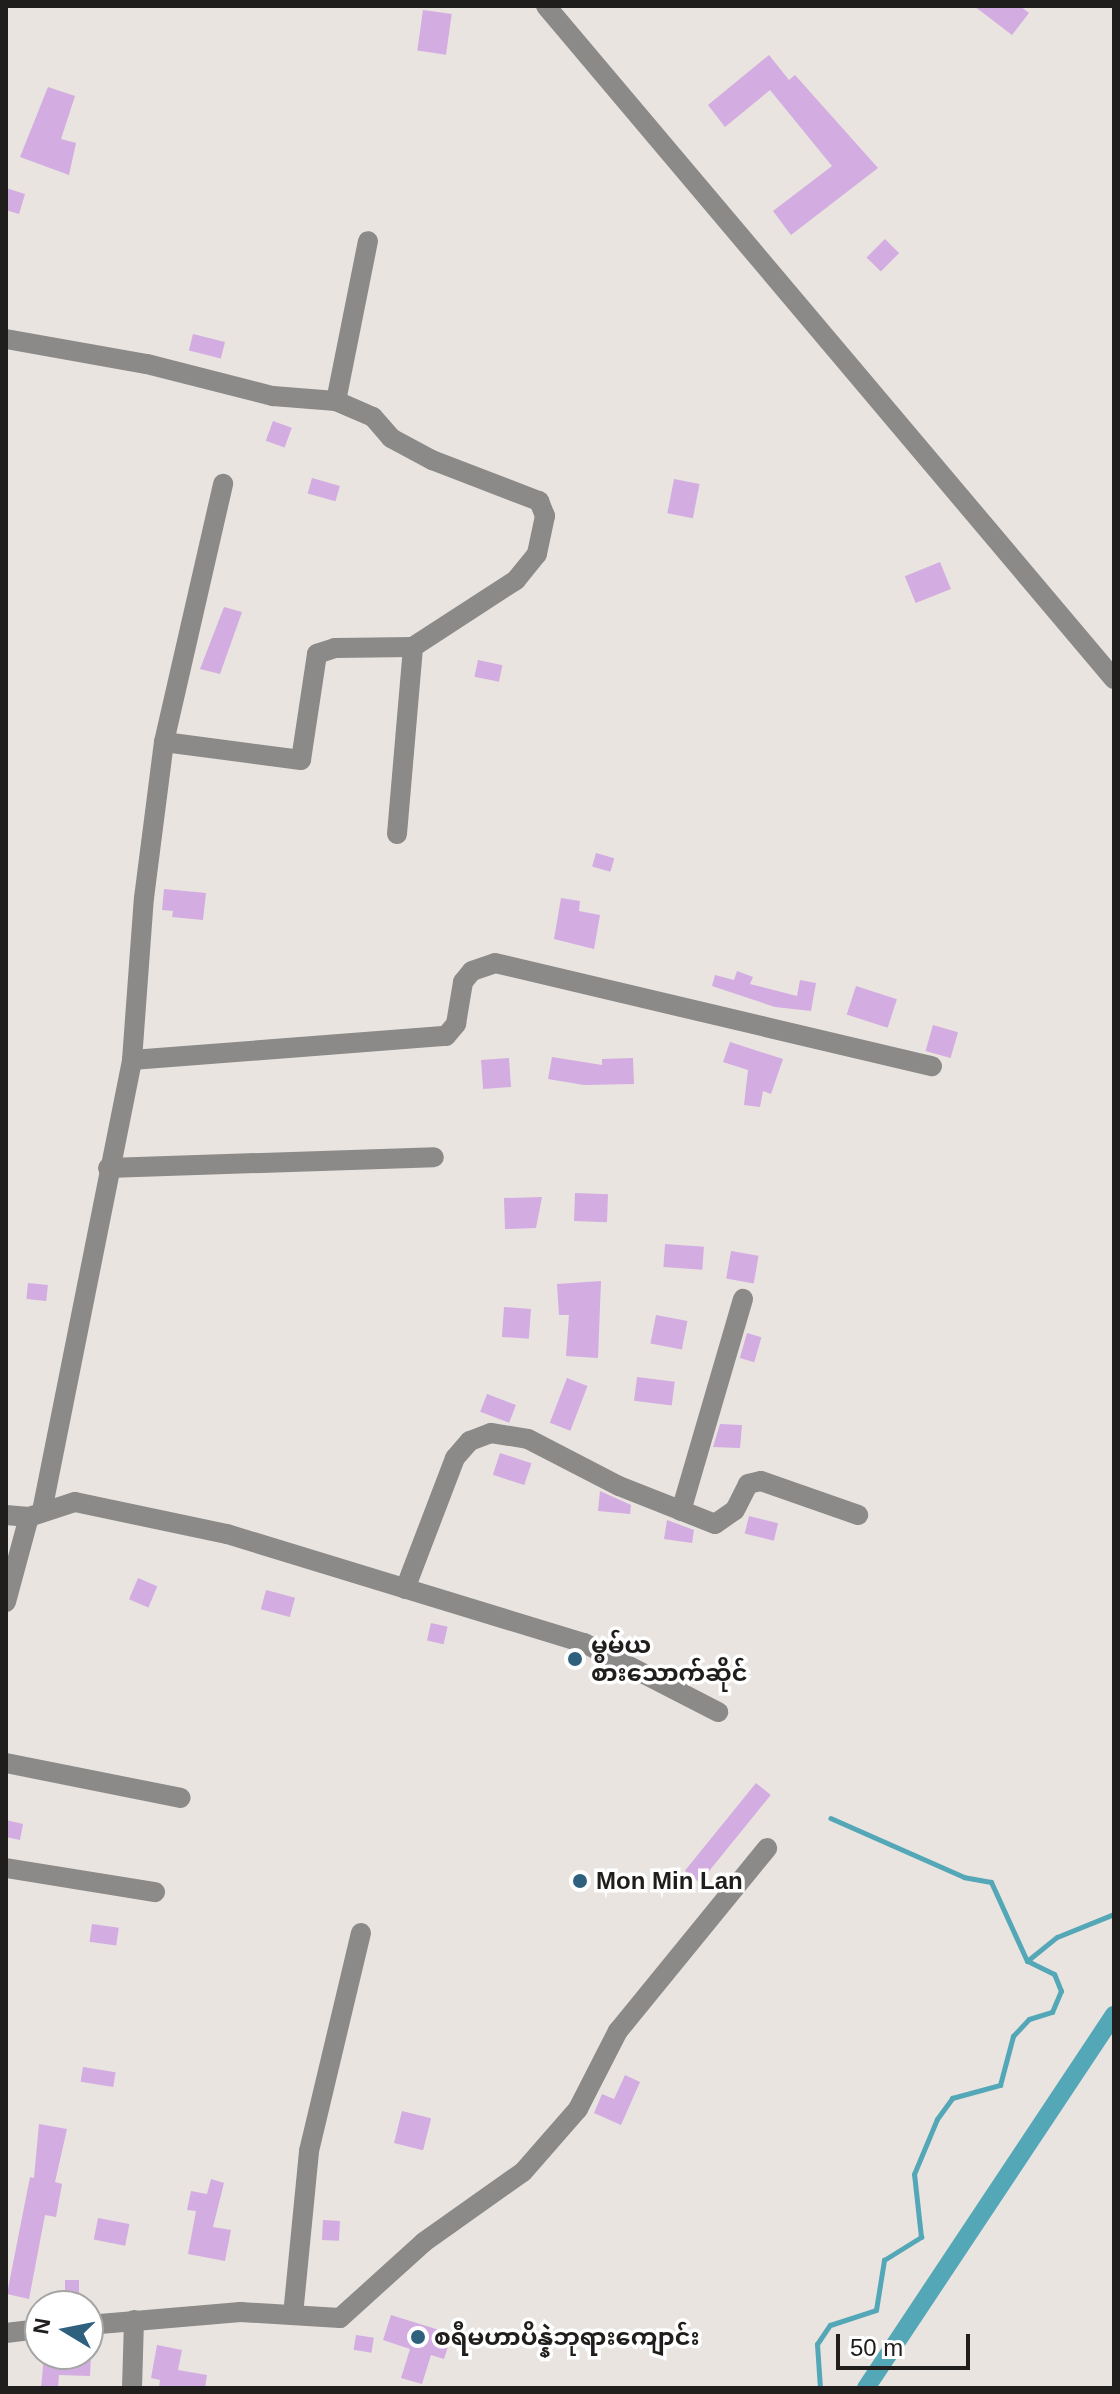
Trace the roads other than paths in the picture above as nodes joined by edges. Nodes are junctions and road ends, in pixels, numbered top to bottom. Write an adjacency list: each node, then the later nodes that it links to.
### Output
1 (546, 6): 7 (street)
2 (368, 241): 4 (street)
3 (6, 339): 4 (street)
4 (336, 401): 6 (street)
5 (223, 484): 8 (street)
6 (413, 647): 8 (street); 9 (street)
7 (1114, 679)
8 (164, 742): 10 (street)
9 (397, 834)
10 (132, 1060): 11 (street); 13 (street)
11 (932, 1066)
12 (434, 1157): 13 (street)
13 (108, 1168): 16 (street)
14 (743, 1299): 15 (street)
15 (681, 1511): 18 (street); 19 (street)
16 (36, 1514): 17 (street); 19 (street); 20 (street)
17 (6, 1515)
18 (858, 1515)
19 (405, 1589): 21 (street)
20 (6, 1602)
21 (718, 1712)
22 (6, 1763): 23 (street)
23 (181, 1798)
24 (767, 1848): 28 (street)
25 (6, 1868): 26 (street)
26 (155, 1892)
27 (361, 1933): 28 (street)
28 (293, 2315): 29 (street)
29 (134, 2320): 30 (street); 31 (street)
30 (104, 2323)
31 (132, 2388)

